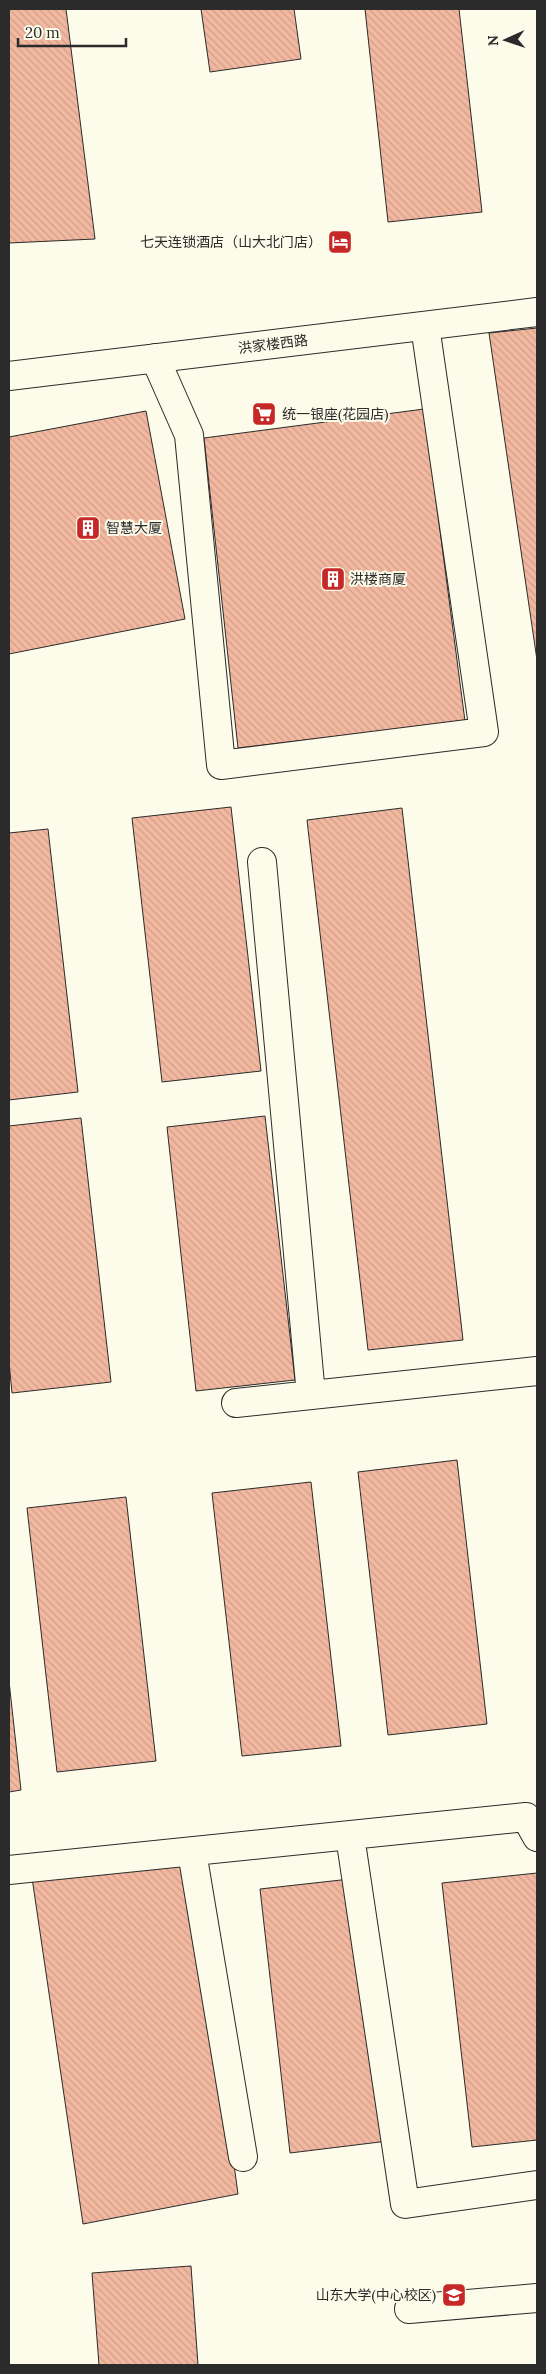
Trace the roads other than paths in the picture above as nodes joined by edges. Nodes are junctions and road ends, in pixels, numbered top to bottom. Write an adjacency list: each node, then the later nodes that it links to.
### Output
1 (537, 312): 2 (street, 洪家楼西路)
2 (425, 326): 3 (street, 洪家楼西路); 3 (street)
3 (155, 358): 4 (street, 洪家楼西路)
4 (9, 376)
5 (262, 862): 7 (street)
6 (537, 1371): 7 (street)
7 (311, 1395): 8 (street)
8 (236, 1403)
9 (350, 1836): 10 (street); 11 (street); 14 (street)
10 (537, 1837)
11 (192, 1852): 12 (street); 13 (street)
12 (9, 1870)
13 (243, 2157)
14 (537, 2185)
15 (537, 2298): 16 (street)
16 (409, 2309)

